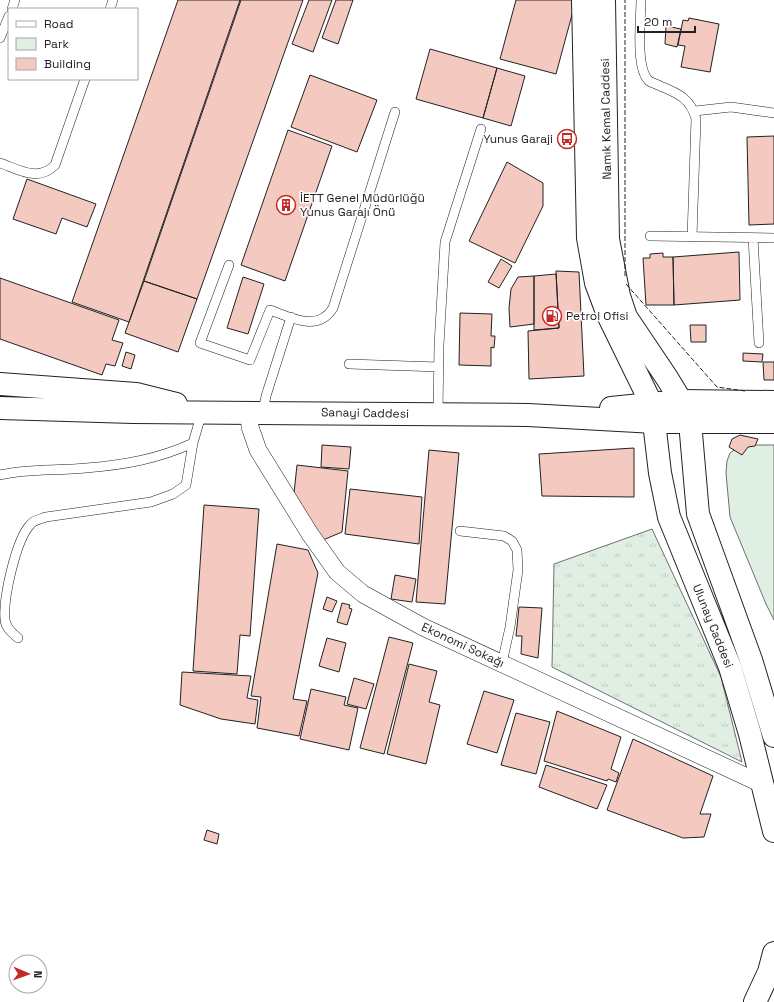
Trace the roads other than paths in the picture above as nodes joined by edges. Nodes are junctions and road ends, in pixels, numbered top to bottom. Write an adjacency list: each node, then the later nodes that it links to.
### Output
1 (583, 0): 14 (street, Namık Kemal Caddesi)
2 (604, 0): 14 (street, Namık Kemal Caddesi)
3 (641, 0): 7 (lane)
4 (8, 18): 5 (lane)
5 (0, 38)
6 (85, 80): 11 (lane)
7 (694, 111): 9 (lane); 13 (lane)
8 (395, 112): 18 (lane)
9 (774, 113)
10 (481, 129): 21 (lane)
11 (0, 163)
12 (650, 236): 13 (lane)
13 (692, 237): 15 (lane)
14 (598, 238): 23 (street, Namık Kemal Caddesi); 29 (street, Namık Kemal Caddesi)
15 (754, 238): 16 (lane); 19 (lane)
16 (774, 238)
17 (229, 265): 18 (lane)
18 (291, 317): 27 (lane)
19 (759, 343)
20 (349, 364): 21 (lane)
21 (439, 368): 28 (lane)
22 (0, 384): 26 (street, Sanayi Caddesi)
23 (681, 401): 24 (street, Sanayi Caddesi); 29 (street, Sanayi Caddesi); 30 (street, Namık Kemal Caddesi)
24 (774, 402)
25 (0, 408): 26 (street, Sanayi Caddesi)
26 (202, 412): 27 (street, Sanayi Caddesi); 32 (lane)
27 (256, 412): 28 (street, Sanayi Caddesi); 36 (street, Ekonomi Sokağı)
28 (438, 414): 29 (street, Sanayi Caddesi)
29 (654, 414): 30 (street); 38 (street, Ulunay Caddesi)
30 (690, 422): 31 (street); 37 (street, Ulunay Caddesi)
31 (774, 422)
32 (193, 443): 33 (lane); 35 (lane)
33 (0, 475)
34 (460, 530): 36 (lane)
35 (18, 638)
36 (502, 663): 38 (street, Ekonomi Sokağı)
37 (774, 736)
38 (762, 784): 39 (street, Ulunay Caddesi)
39 (774, 831)
40 (774, 953): 41 (street)
41 (756, 1002)

